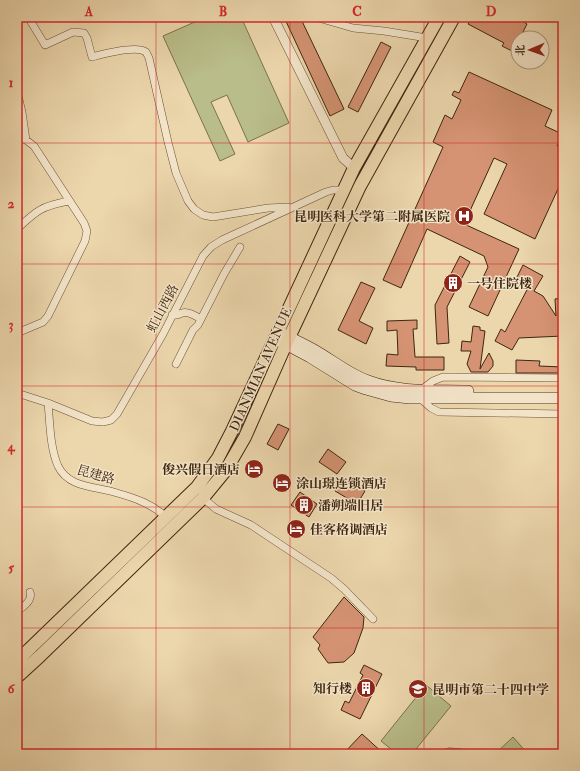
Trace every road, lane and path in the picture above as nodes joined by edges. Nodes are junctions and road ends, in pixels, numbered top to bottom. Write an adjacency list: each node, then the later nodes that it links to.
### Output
1 (28, 17): 13 (street)
2 (273, 17): 10 (street)
3 (315, 17): 6 (street)
4 (439, 17): 6 (main road, DIANMIAN AVENUE)
5 (454, 17): 19 (main road, DIANMIAN AVENUE)
6 (427, 38): 10 (main road, DIANMIAN AVENUE)
7 (17, 91): 9 (street)
8 (17, 137): 9 (street)
9 (26, 140): 12 (street)
10 (354, 168): 11 (main road, DIANMIAN AVENUE)
11 (344, 190): 13 (street, 虹山西路); 19 (main road, DIANMIAN AVENUE)
12 (69, 201): 14 (street); 18 (street)
13 (292, 207): 16 (street, 虹山西路)
14 (17, 229)
15 (240, 247): 17 (street)
16 (172, 315): 17 (street); 27 (street, 虹山西路)
17 (201, 319): 20 (street)
18 (17, 333)
19 (282, 338): 24 (main road); 29 (main road, DIANMIAN AVENUE); 30 (main road, DIANMIAN AVENUE)
20 (176, 364)
21 (563, 378): 24 (street)
22 (563, 392): 25 (main road)
23 (17, 393): 27 (street, 虹山西路)
24 (420, 394): 25 (main road); 28 (street)
25 (448, 394): 26 (main road)
26 (563, 398)
27 (48, 403): 30 (street, 昆建路)
28 (563, 414)
29 (203, 498): 33 (street); 35 (main road, DIANMIAN AVENUE)
30 (166, 517): 34 (main road, DIANMIAN AVENUE)
31 (30, 592): 32 (street)
32 (17, 612)
33 (373, 619)
34 (17, 661)
35 (17, 677)

